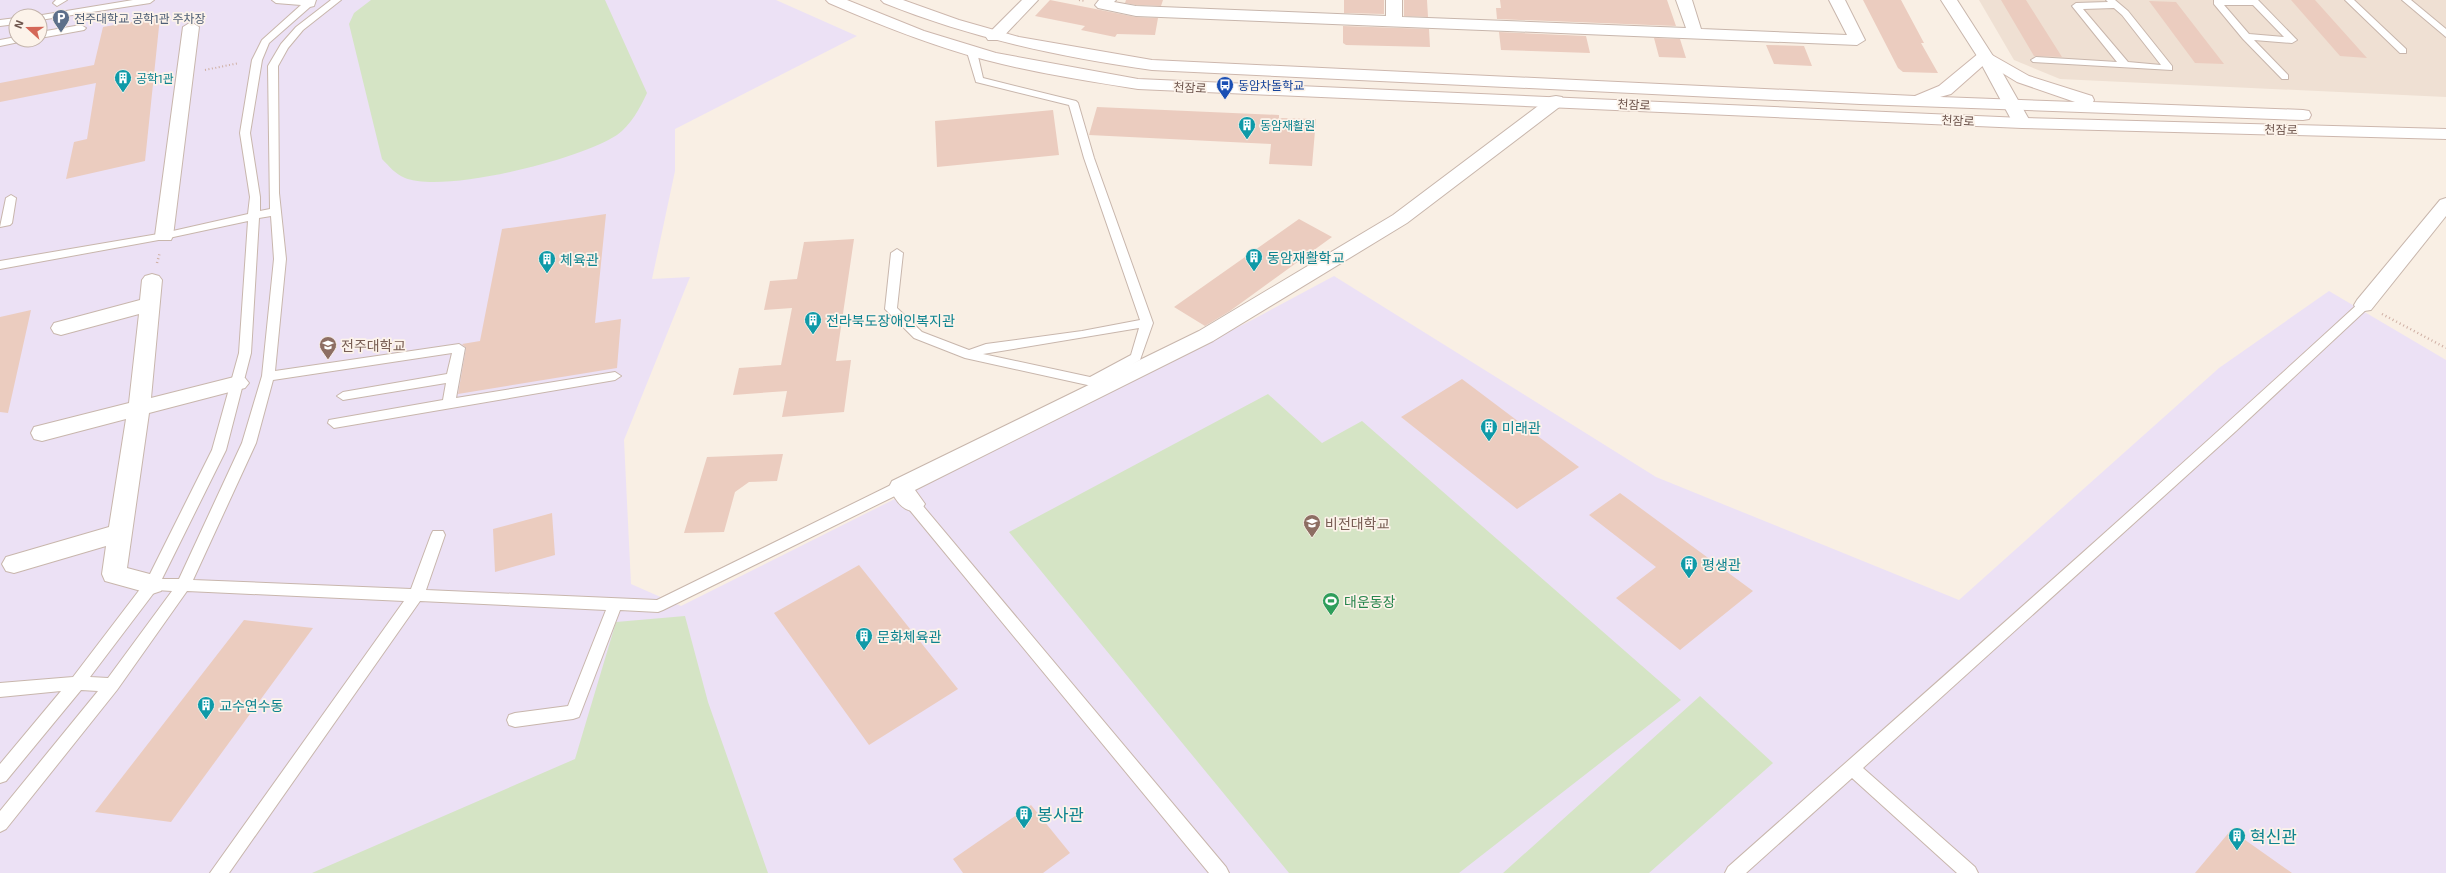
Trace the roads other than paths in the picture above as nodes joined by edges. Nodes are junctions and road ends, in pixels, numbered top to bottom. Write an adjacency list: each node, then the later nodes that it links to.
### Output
1 (150, 0): 17 (lane)
2 (276, 0): 14 (lane)
3 (834, 0): 27 (street, 천잠로)
4 (889, 0): 24 (street, 천잠로)
5 (1030, 0): 24 (street)
6 (1108, 0): 18 (street)
7 (1394, 0): 18 (street)
8 (1684, 0): 21 (street)
9 (1837, 0): 21 (street)
10 (1949, 0): 28 (street)
11 (2349, 0): 26 (lane)
12 (2406, 0): 23 (lane)
13 (2253, 1): 25 (lane); 25 (lane)
14 (310, 2): 15 (lane); 42 (lane)
15 (334, 2): 41 (lane)
16 (2112, 3): 30 (lane); 30 (lane)
17 (48, 16)
18 (1394, 20): 21 (street)
19 (191, 27): 44 (street)
20 (81, 28): 22 (lane)
21 (1695, 33)
22 (48, 34)
23 (2446, 34)
24 (994, 37): 32 (street, 천잠로)
25 (2246, 37): 31 (lane)
26 (2403, 51)
27 (972, 52): 33 (street, 천잠로); 50 (lane)
28 (1985, 56): 32 (street); 34 (street); 35 (street)
29 (2036, 60): 30 (lane)
30 (2125, 65)
31 (2286, 77)
32 (1913, 100): 34 (street, 천잠로)
33 (1556, 101): 37 (street, 천잠로); 56 (street)
34 (2012, 105): 35 (street, 천잠로); 37 (street)
35 (2114, 108): 36 (street, 천잠로)
36 (2446, 121)
37 (2022, 122): 38 (street, 천잠로)
38 (2446, 134)
39 (11, 198): 43 (lane)
40 (2446, 204): 49 (street)
41 (276, 211): 42 (lane); 53 (lane)
42 (254, 216): 44 (lane); 57 (lane)
43 (0, 224)
44 (164, 236): 46 (lane)
45 (897, 253): 52 (lane)
46 (0, 265)
47 (152, 280): 48 (street)
48 (150, 304): 51 (street); 60 (street)
49 (2364, 305): 75 (lane)
50 (1147, 323): 52 (lane); 56 (lane)
51 (61, 328)
52 (970, 355): 56 (lane)
53 (268, 376): 55 (lane); 68 (lane)
54 (615, 376): 59 (lane)
55 (453, 377): 58 (lane); 59 (lane)
56 (1103, 381): 63 (street)
57 (238, 383): 60 (street); 67 (lane)
58 (343, 396)
59 (449, 404): 61 (lane)
60 (139, 408): 62 (street); 64 (street)
61 (334, 423)
62 (42, 433)
63 (907, 495): 70 (lane); 79 (lane)
64 (120, 533): 66 (street); 67 (street)
65 (438, 535): 69 (lane)
66 (14, 564)
67 (152, 584): 68 (lane); 71 (lane)
68 (184, 585): 69 (lane); 72 (lane)
69 (417, 594): 70 (lane); 78 (lane)
70 (615, 604): 74 (lane)
71 (77, 683): 72 (lane); 73 (lane); 76 (lane)
72 (112, 684): 77 (lane)
73 (0, 690)
74 (515, 720)
75 (1852, 767): 80 (lane); 81 (lane)
76 (0, 776)
77 (0, 824)
78 (219, 873)
79 (1220, 873)
80 (1734, 873)
81 (1969, 873)

